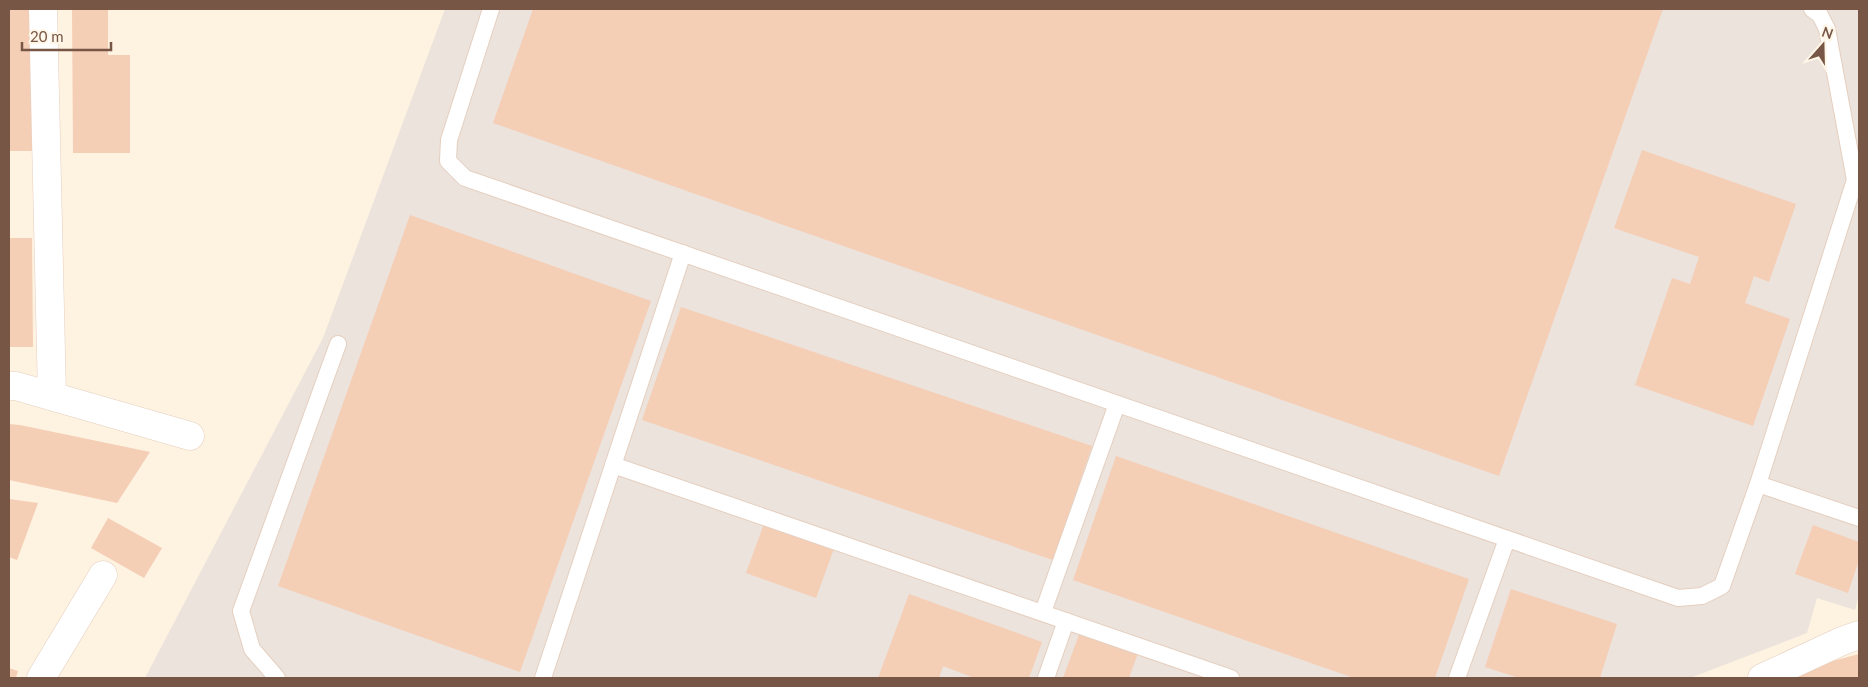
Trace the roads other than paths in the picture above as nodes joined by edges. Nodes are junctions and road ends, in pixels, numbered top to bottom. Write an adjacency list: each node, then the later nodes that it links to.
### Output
1 (43, 9): 7 (street)
2 (491, 9): 4 (lane)
3 (1812, 9): 11 (lane)
4 (683, 253): 8 (lane); 10 (lane)
5 (338, 344): 19 (lane)
6 (9, 386): 7 (street)
7 (52, 396): 9 (street)
8 (1117, 404): 13 (lane); 15 (lane)
9 (190, 436)
10 (613, 465): 15 (lane); 20 (lane)
11 (1758, 484): 12 (lane); 13 (lane)
12 (1859, 518)
13 (1506, 539): 23 (lane)
14 (103, 575): 18 (street)
15 (1043, 612): 16 (lane)
16 (1066, 621): 21 (lane); 22 (lane)
17 (1859, 635): 24 (street)
18 (41, 678)
19 (278, 678)
20 (543, 678)
21 (1046, 678)
22 (1231, 678)
23 (1457, 678)
24 (1762, 678)

